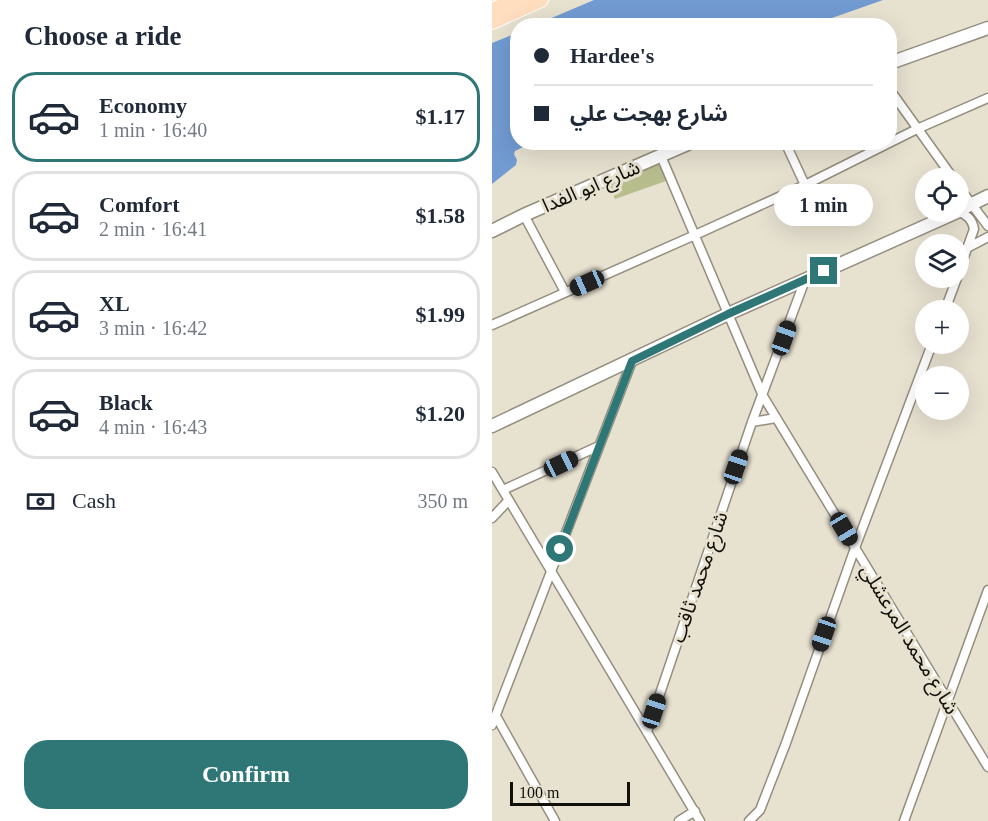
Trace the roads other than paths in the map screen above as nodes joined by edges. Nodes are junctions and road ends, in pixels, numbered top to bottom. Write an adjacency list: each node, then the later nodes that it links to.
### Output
1 (516, 0): 3 (main road)
2 (541, 0): 4 (main road)
3 (492, 10)
4 (492, 22)
5 (988, 28): 6 (street)
6 (897, 60)
7 (988, 98): 9 (street)
8 (897, 100): 9 (street)
9 (917, 129): 10 (street); 15 (street)
10 (897, 139)
11 (674, 150): 14 (street, شارع ابو الفدا)
12 (789, 150): 16 (street)
13 (874, 150): 16 (street)
14 (661, 156): 20 (street, شارع ابو الفدا); 25 (street, شارع محمد المرعشلي)
15 (946, 168)
16 (805, 184): 25 (street)
17 (988, 196): 19 (street)
18 (969, 201): 19 (street)
19 (971, 204): 23 (street)
20 (524, 215): 24 (street, شارع ابو الفدا); 29 (street)
21 (969, 217): 27 (street)
22 (934, 222): 28 (street)
23 (988, 226)
24 (492, 231)
25 (695, 235): 29 (street); 30 (street, شارع محمد المرعشلي)
26 (988, 237): 27 (street)
27 (969, 247)
28 (805, 280): 30 (street); 34 (street, شارع محمد ثاقب)
29 (565, 292): 31 (street)
30 (728, 314): 33 (street); 34 (street, شارع محمد المرعشلي)
31 (492, 325)
32 (928, 354): 43 (street)
33 (632, 361): 37 (street); 38 (street)
34 (763, 396): 35 (street, شارع محمد المرعشلي); 36 (street, شارع محمد ثاقب)
35 (776, 418): 36 (street); 43 (street, شارع محمد المرعشلي)
36 (752, 422): 49 (street, شارع محمد ثاقب)
37 (492, 426)
38 (599, 446): 40 (street); 44 (street)
39 (492, 472): 40 (street)
40 (503, 490): 41 (street)
41 (508, 501): 42 (street); 44 (street)
42 (492, 518)
43 (855, 548): 46 (street, شارع محمد المرعشلي); 51 (street)
44 (552, 570): 47 (street); 49 (street)
45 (988, 590): 46 (street)
46 (947, 701): 50 (street, شارع محمد المرعشلي); 58 (street)
47 (496, 716): 48 (street); 53 (street)
48 (492, 725)
49 (647, 732): 52 (street)
50 (988, 767)
51 (760, 810): 56 (street); 57 (street)
52 (695, 811): 54 (street); 55 (street)
53 (555, 821)
54 (679, 821)
55 (700, 821)
56 (749, 821)
57 (757, 821)
58 (904, 821)

